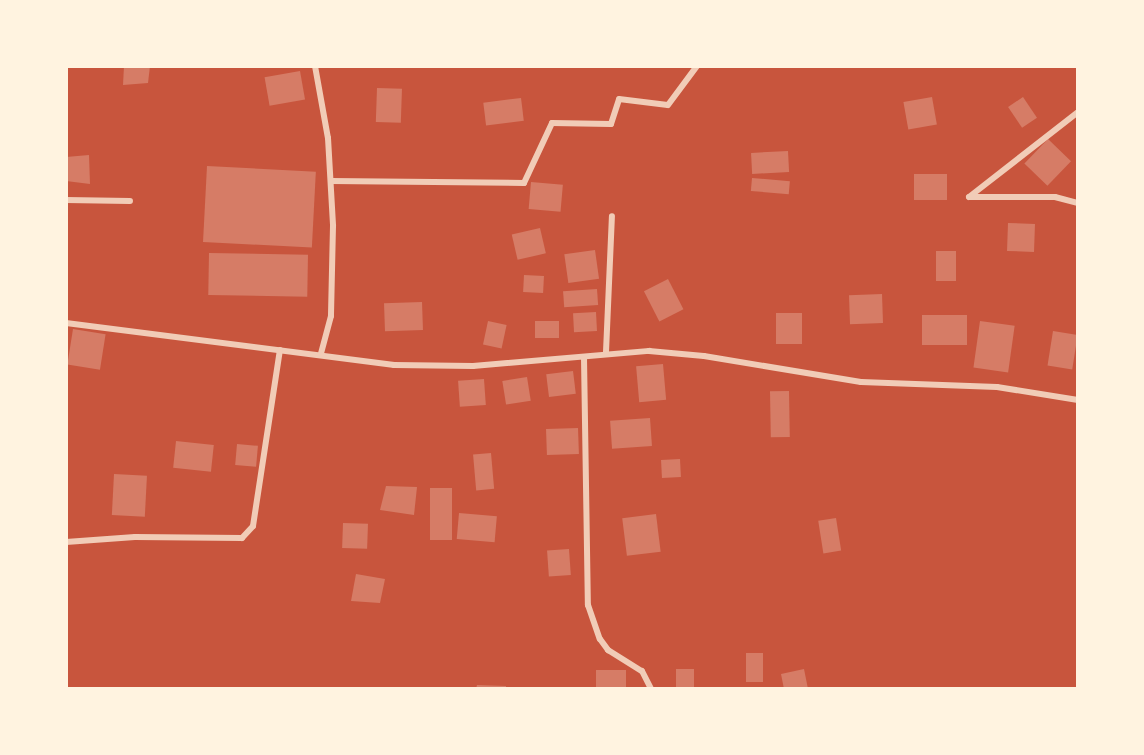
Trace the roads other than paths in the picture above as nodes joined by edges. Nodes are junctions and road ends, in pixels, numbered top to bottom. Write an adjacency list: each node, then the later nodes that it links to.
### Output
1 (315, 66): 4 (street)
2 (697, 66): 4 (street)
3 (1078, 112): 7 (street)
4 (331, 181): 12 (street)
5 (66, 200): 6 (street)
6 (130, 201)
7 (1078, 203)
8 (612, 216): 11 (street)
9 (66, 323): 10 (street)
10 (280, 351): 12 (street); 15 (street)
11 (606, 352): 13 (street); 14 (street)
12 (321, 354): 13 (street)
13 (584, 358): 16 (street)
14 (1078, 400)
15 (66, 542)
16 (651, 689)

